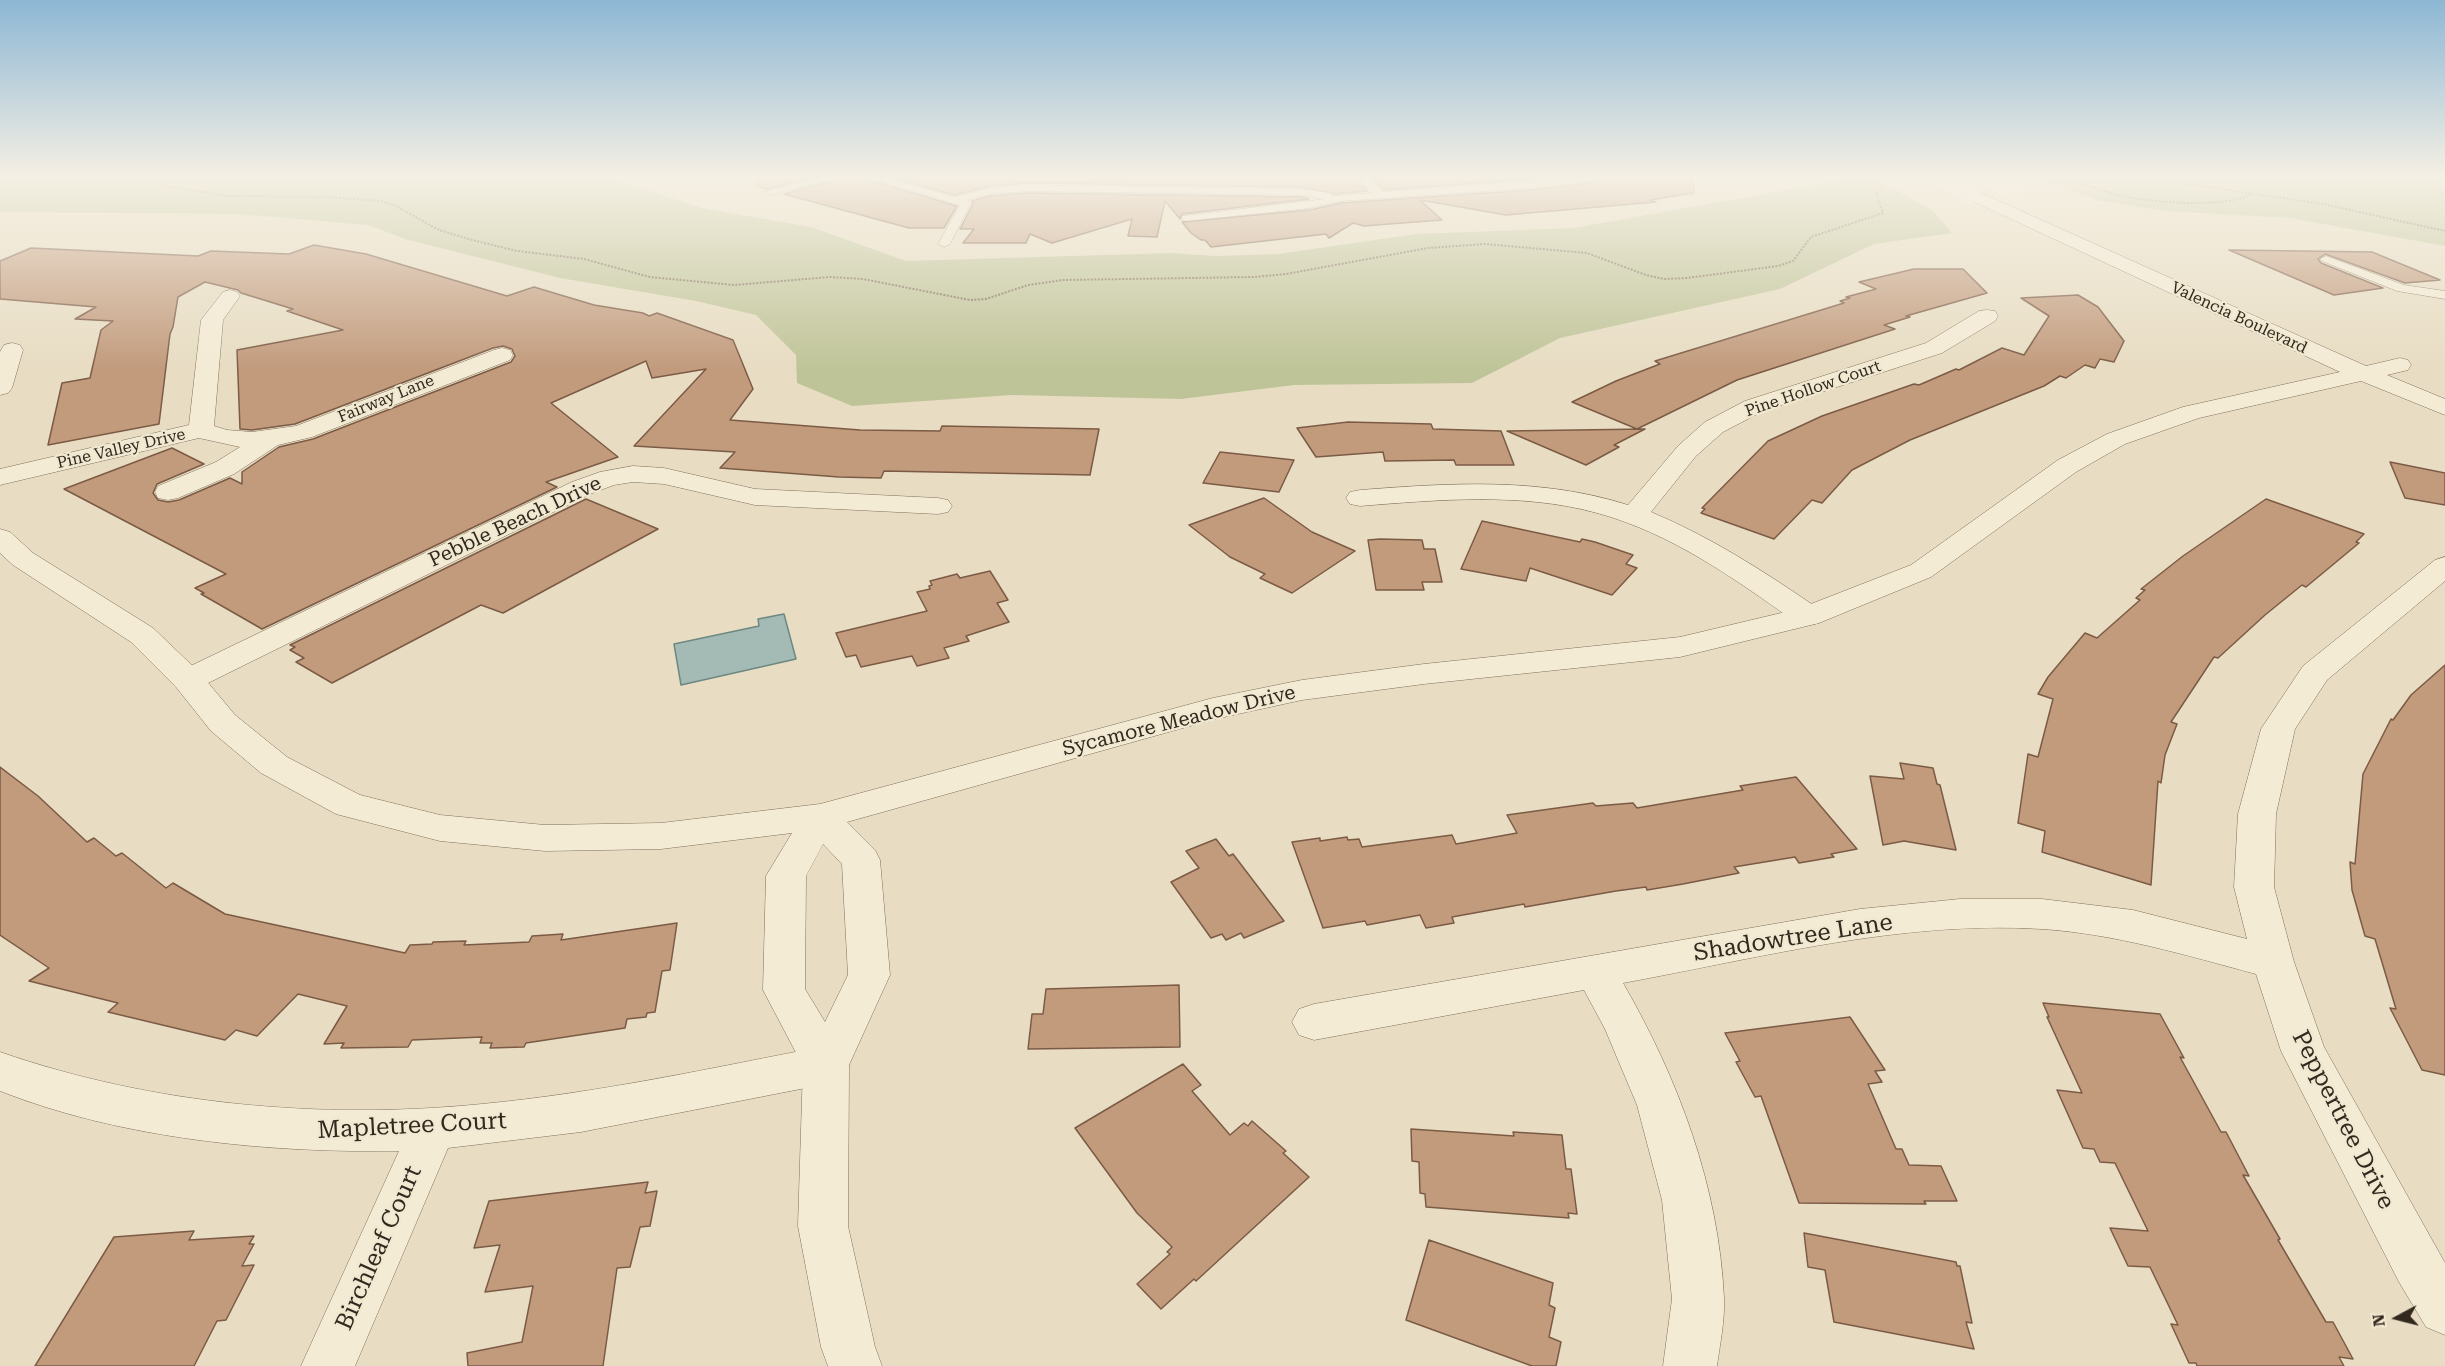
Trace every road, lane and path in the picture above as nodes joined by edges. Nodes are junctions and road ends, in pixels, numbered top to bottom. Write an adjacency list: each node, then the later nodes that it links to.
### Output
1 (479, 242): 2 (path)
2 (1807, 242)
3 (2084, 242): 10 (street, Valencia Boulevard, bridge)
4 (2326, 259): 5 (lane)
5 (2445, 295)
6 (230, 296): 14 (street)
7 (1987, 316): 20 (street, Pine Hollow Court)
8 (4, 348): 12 (street)
9 (502, 355): 15 (street, Fairway Lane)
10 (2364, 362): 11 (street, Sycamore Meadow Drive); 13 (street, Valencia Boulevard); 23 (street, Sycamore Meadow Drive)
11 (2409, 369)
12 (0, 388)
13 (2445, 408)
14 (201, 430): 15 (street, Pine Valley Drive); 16 (street, Pine Valley Drive)
15 (270, 439): 17 (street)
16 (0, 477)
17 (168, 492)
18 (1360, 498): 20 (street)
19 (938, 506): 24 (street, Pebble Beach Drive)
20 (1634, 515): 23 (street)
21 (0, 538): 24 (street, Sycamore Meadow Drive)
22 (2445, 566): 26 (street, Peppertree Drive)
23 (1808, 616): 25 (street, Sycamore Meadow Drive)
24 (188, 680): 25 (street, Sycamore Meadow Drive)
25 (820, 817): 29 (street); 29 (street)
26 (2272, 962): 27 (street, Shadowtree Lane); 32 (street, Peppertree Drive)
27 (1595, 972): 28 (street, Shadowtree Lane); 35 (street)
28 (1314, 1022)
29 (826, 1065): 31 (street, Mapletree Court); 34 (street)
30 (0, 1071): 31 (street, Mapletree Court)
31 (432, 1130): 33 (street, Birchleaf Court)
32 (2445, 1309)
33 (328, 1366)
34 (855, 1366)
35 (1690, 1366)

